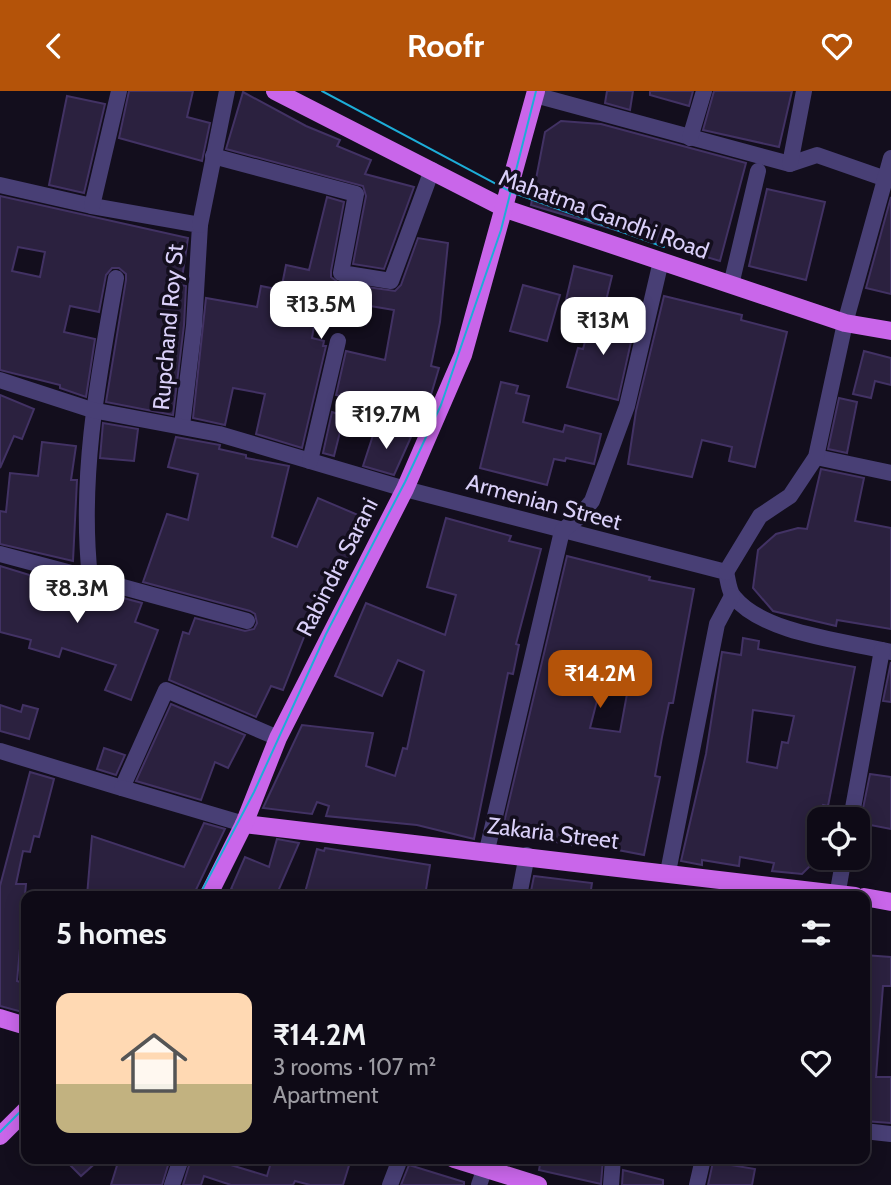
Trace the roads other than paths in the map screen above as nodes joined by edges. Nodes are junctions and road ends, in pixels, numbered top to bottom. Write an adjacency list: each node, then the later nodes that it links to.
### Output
1 (119, 91): 15 (street)
2 (227, 91): 8 (street)
3 (275, 91): 11 (main road, Mahatma Gandhi Road)
4 (704, 91): 7 (street)
5 (804, 91): 10 (street)
6 (535, 93): 7 (street); 16 (main road, Rabindra Sarani)
7 (690, 138): 10 (street)
8 (213, 156): 11 (street); 17 (street)
9 (891, 158): 13 (street)
10 (790, 164): 13 (street)
11 (432, 170): 16 (main road, Mahatma Gandhi Road)
12 (758, 171): 20 (street)
13 (883, 178): 21 (street)
14 (0, 185): 15 (street, Rupchand Roy St)
15 (92, 206): 17 (street, Rupchand Roy St)
16 (505, 209): 18 (main road, Mahatma Gandhi Road); 30 (main road, Rabindra Sarani)
17 (200, 225): 26 (street, Rupchand Roy St)
18 (661, 261): 20 (main road, Mahatma Gandhi Road); 31 (street)
19 (116, 278): 25 (street)
20 (731, 285): 21 (main road, Mahatma Gandhi Road)
21 (845, 323): 22 (main road, Mahatma Gandhi Road); 27 (street)
22 (891, 331)
23 (338, 341): 28 (street)
24 (0, 380): 25 (street, Armenian Street)
25 (92, 409): 26 (street, Armenian Street); 34 (street)
26 (182, 426): 28 (street, Armenian Street)
27 (816, 457): 29 (street); 33 (street)
28 (310, 461): 30 (street, Armenian Street)
29 (891, 473)
30 (405, 489): 31 (street, Armenian Street); 38 (main road, Rabindra Sarani)
31 (562, 531): 33 (street, Armenian Street); 43 (street)
32 (0, 554): 34 (street)
33 (726, 572): 35 (street)
34 (90, 578): 36 (street)
35 (732, 596): 37 (street); 46 (street)
36 (247, 621)
37 (886, 651): 41 (street)
38 (278, 738): 40 (street); 42 (main road, Rabindra Sarani)
39 (0, 751): 40 (street)
40 (121, 788): 42 (street)
41 (854, 807)
42 (244, 824): 43 (main road, Zakaria Street); 48 (main road, Rabindra Sarani)
43 (487, 850): 44 (main road, Zakaria Street)
44 (527, 855): 46 (main road, Zakaria Street); 49 (street)
45 (842, 870): 50 (street)
46 (668, 872): 47 (main road, Zakaria Street)
47 (762, 890)
48 (210, 891)
49 (520, 891)
50 (838, 891)
51 (870, 898): 52 (main road)
52 (891, 902)
53 (0, 1018): 54 (main road)
54 (21, 1024)
55 (21, 1115): 58 (main road)
56 (870, 1132): 57 (street)
57 (891, 1134)
58 (0, 1136)
59 (179, 1164): 65 (street)
60 (398, 1164): 66 (street)
61 (462, 1164): 64 (main road)
62 (613, 1164): 68 (street)
63 (702, 1164): 69 (street)
64 (482, 1176): 67 (main road)
65 (172, 1185)
66 (390, 1185)
67 (538, 1185)
68 (611, 1185)
69 (697, 1185)

